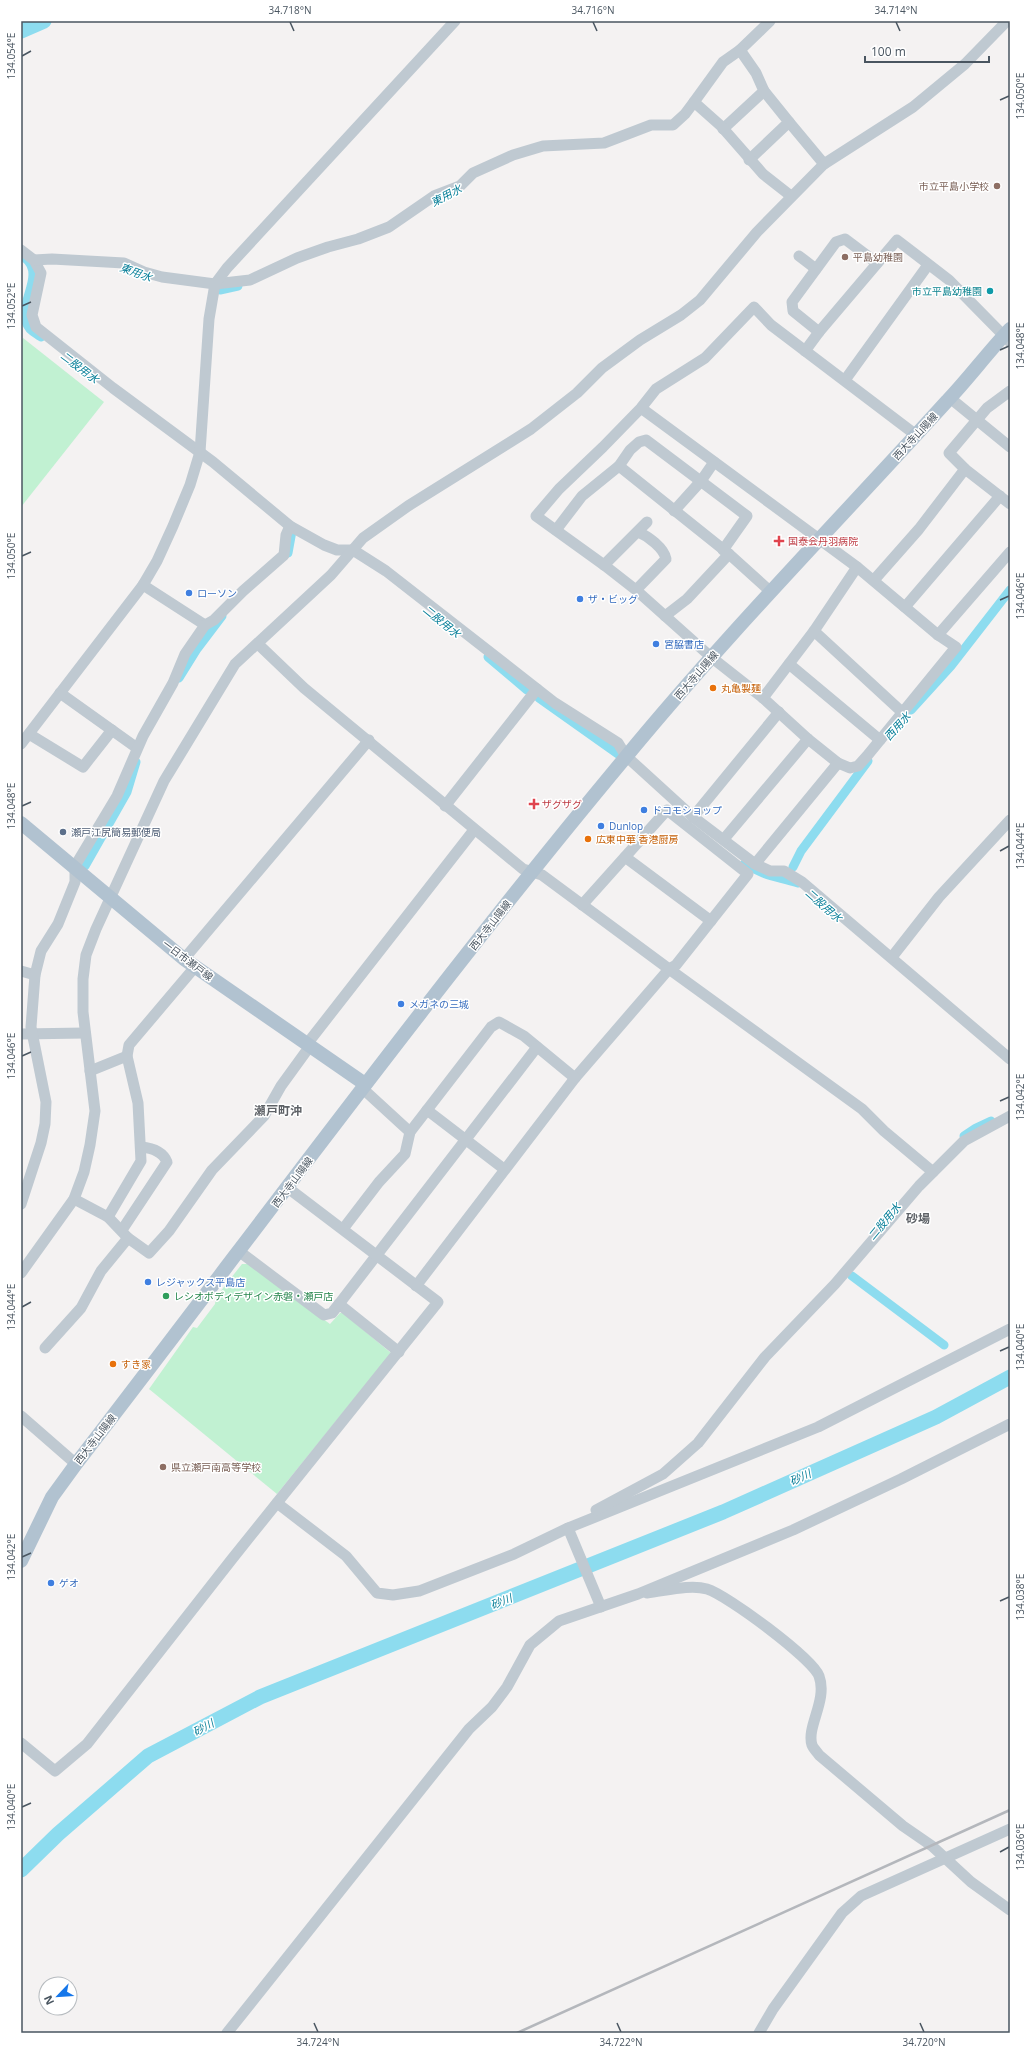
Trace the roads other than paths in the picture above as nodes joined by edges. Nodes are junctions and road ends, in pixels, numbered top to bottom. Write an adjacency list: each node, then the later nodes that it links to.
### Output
1 (456, 21): 18 (street)
2 (770, 21): 4 (street)
3 (1007, 21): 10 (street)
4 (740, 50): 5 (street); 6 (street)
5 (764, 91): 7 (street); 8 (street)
6 (694, 102): 8 (street); 18 (street)
7 (789, 122): 9 (street); 10 (street)
8 (723, 129): 9 (street)
9 (749, 160): 11 (street)
10 (824, 164): 11 (street)
11 (791, 196): 42 (street)
12 (21, 250): 14 (street)
13 (799, 256): 17 (street)
14 (34, 260): 18 (street); 29 (street)
15 (877, 263): 16 (street); 17 (street); 19 (street)
16 (928, 265): 20 (street); 22 (street)
17 (816, 269): 19 (street)
18 (214, 284): 29 (street)
19 (819, 332): 21 (street)
20 (1008, 335): 24 (main road, 西大寺山陽線)
21 (805, 351): 22 (street); 25 (street)
22 (845, 380): 27 (street)
23 (1010, 392): 26 (street)
24 (950, 398): 26 (street); 27 (main road, 西大寺山陽線)
25 (641, 408): 30 (street); 39 (street)
26 (979, 421): 28 (street); 32 (street)
27 (916, 435): 41 (main road, 西大寺山陽線)
28 (1010, 447)
29 (200, 452): 38 (street); 48 (street)
30 (714, 462): 33 (street); 41 (street)
31 (619, 466): 33 (street); 36 (street); 39 (street)
32 (965, 469): 34 (street); 47 (street)
33 (701, 481): 36 (street); 43 (street)
34 (1000, 496): 35 (street); 51 (street)
35 (1010, 504)
36 (674, 511): 43 (street)
37 (647, 522): 40 (street)
38 (290, 526): 42 (street); 53 (street)
39 (556, 530): 45 (street)
40 (638, 532): 45 (street); 49 (street)
41 (820, 540): 46 (street); 50 (main road, 西大寺山陽線)
42 (352, 550): 56 (street); 59 (street)
43 (726, 552): 50 (street); 52 (street)
44 (1010, 552): 55 (street)
45 (604, 565): 49 (street)
46 (857, 567): 47 (street); 54 (street)
47 (874, 580): 51 (street)
48 (143, 585): 53 (street); 60 (street)
49 (636, 590): 52 (street)
50 (771, 592): 57 (main road, 西大寺山陽線)
51 (906, 607): 55 (street)
52 (665, 616): 57 (street)
53 (205, 625): 70 (street)
54 (814, 631): 58 (street); 63 (street)
55 (938, 635): 63 (street)
56 (258, 644): 67 (street); 83 (street)
57 (711, 657): 61 (street); 71 (main road, 西大寺山陽線)
58 (789, 664): 61 (street); 68 (street)
59 (537, 689): 71 (street); 73 (street)
60 (60, 693): 64 (street); 65 (street)
61 (763, 698): 62 (street)
62 (779, 712): 66 (street); 74 (street)
63 (903, 714): 68 (street)
64 (112, 730): 65 (street); 70 (street)
65 (29, 734): 69 (street)
66 (808, 739): 72 (street); 78 (street)
67 (369, 740): 73 (street); 87 (street)
68 (880, 740): 72 (street)
69 (21, 744)
70 (137, 748): 81 (street)
71 (626, 756): 74 (street); 82 (main road, 西大寺山陽線)
72 (838, 763): 80 (street)
73 (446, 806): 77 (street)
74 (693, 817): 78 (street)
75 (1010, 820): 86 (street)
76 (21, 823): 81 (main road, 一日市瀬戸線)
77 (474, 830): 82 (street); 93 (street)
78 (724, 839): 80 (street)
79 (625, 857): 84 (street); 85 (street); 85 (street)
80 (755, 864): 86 (street)
81 (75, 866): 83 (main road, 一日市瀬戸線); 90 (street)
82 (532, 871): 84 (street); 99 (main road, 西大寺山陽線)
83 (111, 896): 87 (main road, 一日市瀬戸線); 91 (street)
84 (582, 905): 88 (street)
85 (711, 921): 88 (street)
86 (892, 958): 96 (street)
87 (190, 963): 93 (main road, 一日市瀬戸線); 95 (street)
88 (669, 969): 98 (street); 106 (street)
89 (21, 971): 90 (street)
90 (35, 975): 92 (street)
91 (85, 1033): 92 (street); 97 (street)
92 (26, 1034): 109 (street)
93 (309, 1045): 99 (main road, 一日市瀬戸線); 112 (street)
94 (537, 1048): 98 (street); 100 (street); 103 (street)
95 (127, 1056): 97 (street); 104 (street)
96 (1010, 1059)
97 (90, 1071): 108 (street)
98 (575, 1078): 105 (street)
99 (364, 1086): 102 (street); 107 (main road, 西大寺山陽線)
100 (428, 1110): 102 (street); 103 (street)
101 (1010, 1116): 106 (street)
102 (410, 1132): 111 (street)
103 (465, 1140): 105 (street); 114 (street)
104 (141, 1147): 110 (street); 112 (street)
105 (504, 1169): 116 (street)
106 (933, 1172): 125 (street)
107 (288, 1188): 111 (street); 113 (main road, 西大寺山陽線)
108 (74, 1199): 110 (street); 115 (street)
109 (21, 1204)
110 (108, 1217): 112 (street)
111 (343, 1229): 114 (street)
112 (125, 1234): 119 (street)
113 (240, 1252): 117 (street); 123 (main road, 西大寺山陽線)
114 (377, 1255): 116 (street); 117 (street)
115 (21, 1273)
116 (416, 1286): 120 (street)
117 (339, 1304): 120 (street)
118 (1010, 1329): 125 (street)
119 (46, 1348)
120 (399, 1352): 124 (street)
121 (21, 1416): 123 (street)
122 (1010, 1424): 127 (street)
123 (76, 1464): 126 (main road, 西大寺山陽線)
124 (277, 1503): 125 (street); 129 (street)
125 (568, 1528): 128 (street)
126 (21, 1561)
127 (638, 1594): 128 (street); 131 (street)
128 (601, 1607): 133 (street)
129 (21, 1743)
130 (1010, 1829): 131 (street)
131 (944, 1858): 132 (street); 134 (street)
132 (1010, 1910)
133 (227, 2033)
134 (759, 2033)

